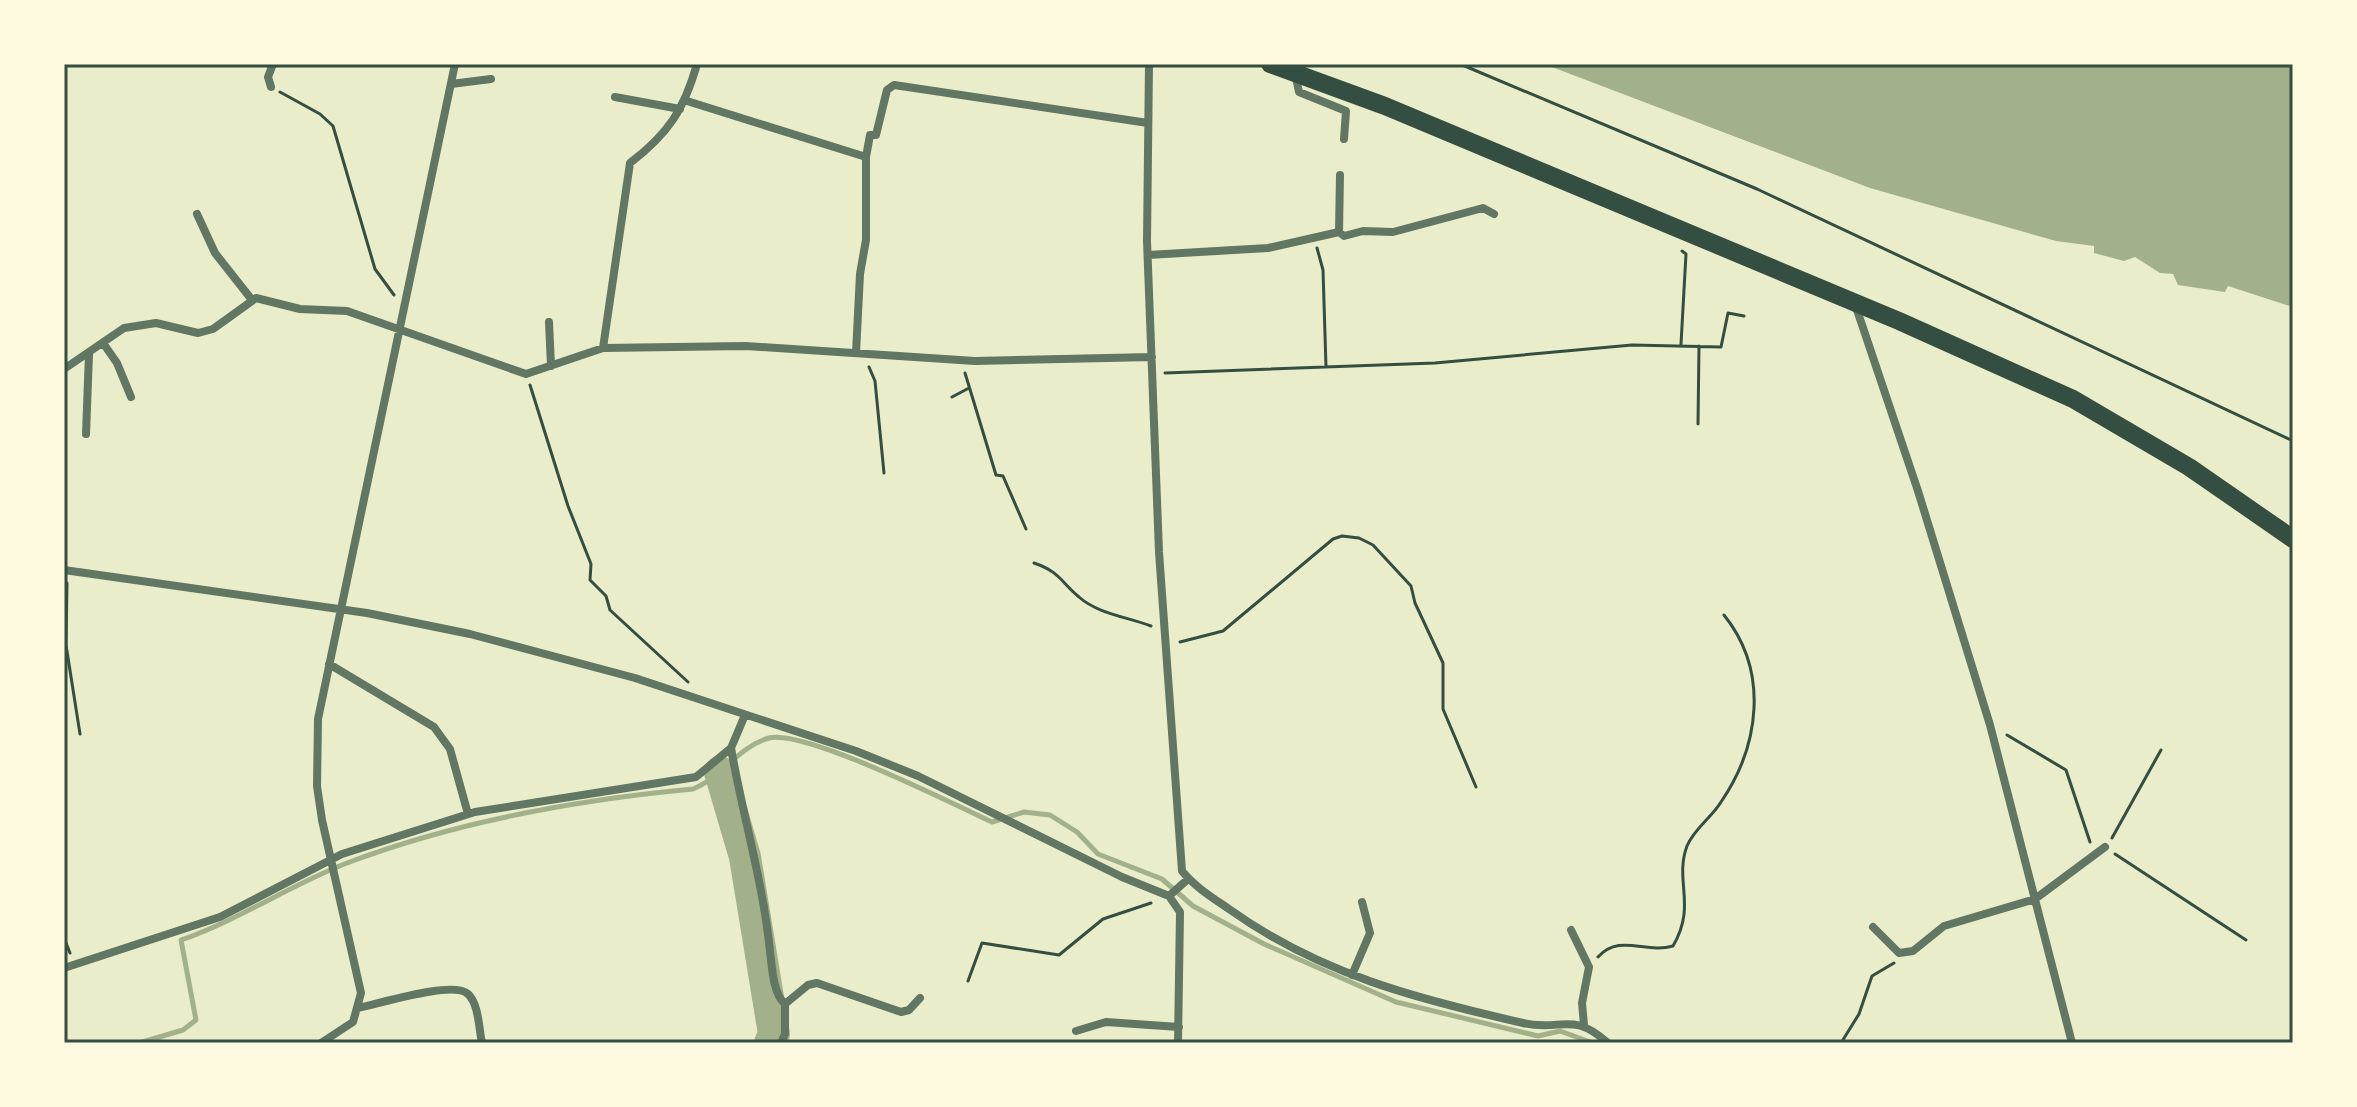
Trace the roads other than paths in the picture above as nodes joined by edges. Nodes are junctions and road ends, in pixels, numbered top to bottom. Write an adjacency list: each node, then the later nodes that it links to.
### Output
1 (273, 64): 9 (street)
2 (455, 64): 8 (street)
3 (697, 64): 11 (street)
4 (1149, 64): 12 (street)
5 (1270, 64): 6 (highway)
6 (1295, 73): 13 (street); 21 (highway)
7 (491, 79): 8 (street)
8 (451, 84): 23 (street)
9 (271, 87)
10 (615, 97): 11 (street)
11 (684, 105): 14 (street); 25 (street)
12 (1148, 123): 14 (street); 19 (street)
13 (1344, 139)
14 (866, 157): 26 (street)
15 (1340, 175): 18 (street)
16 (197, 214): 20 (street)
17 (1494, 214): 18 (street)
18 (1339, 232): 19 (street)
19 (1148, 255): 28 (street)
20 (252, 300): 23 (street); 24 (street)
21 (1854, 302): 33 (highway); 44 (street)
22 (549, 322): 29 (street)
23 (399, 328): 29 (street); 35 (street)
24 (103, 343): 27 (street); 31 (street)
25 (603, 348): 26 (street); 29 (street)
26 (856, 353): 28 (street)
27 (89, 354): 30 (street); 32 (street)
28 (1152, 357): 42 (street)
29 (551, 366)
30 (64, 369)
31 (131, 397)
32 (86, 434)
33 (2293, 539)
34 (66, 571): 35 (street)
35 (341, 609): 36 (street); 37 (street)
36 (329, 664): 39 (street); 41 (street)
37 (745, 715): 38 (street); 43 (street)
38 (731, 748): 39 (street); 51 (street)
39 (468, 814): 41 (street)
40 (2105, 847): 44 (street)
41 (331, 860): 48 (street); 52 (street)
42 (1187, 880): 43 (street); 49 (street)
43 (1171, 895): 54 (street)
44 (2035, 899): 46 (street); 62 (street)
45 (1362, 902): 49 (street)
46 (1873, 927)
47 (1571, 930): 53 (street)
48 (64, 968)
49 (1352, 975): 53 (street)
50 (920, 998): 51 (street)
51 (785, 1004): 56 (street)
52 (357, 1008): 57 (street); 58 (street)
53 (1584, 1025): 61 (street)
54 (1179, 1027): 55 (street); 60 (street)
55 (1076, 1031)
56 (782, 1041): 59 (street)
57 (321, 1043)
58 (482, 1043)
59 (793, 1043)
60 (1178, 1043)
61 (1608, 1043)
62 (2072, 1043)

